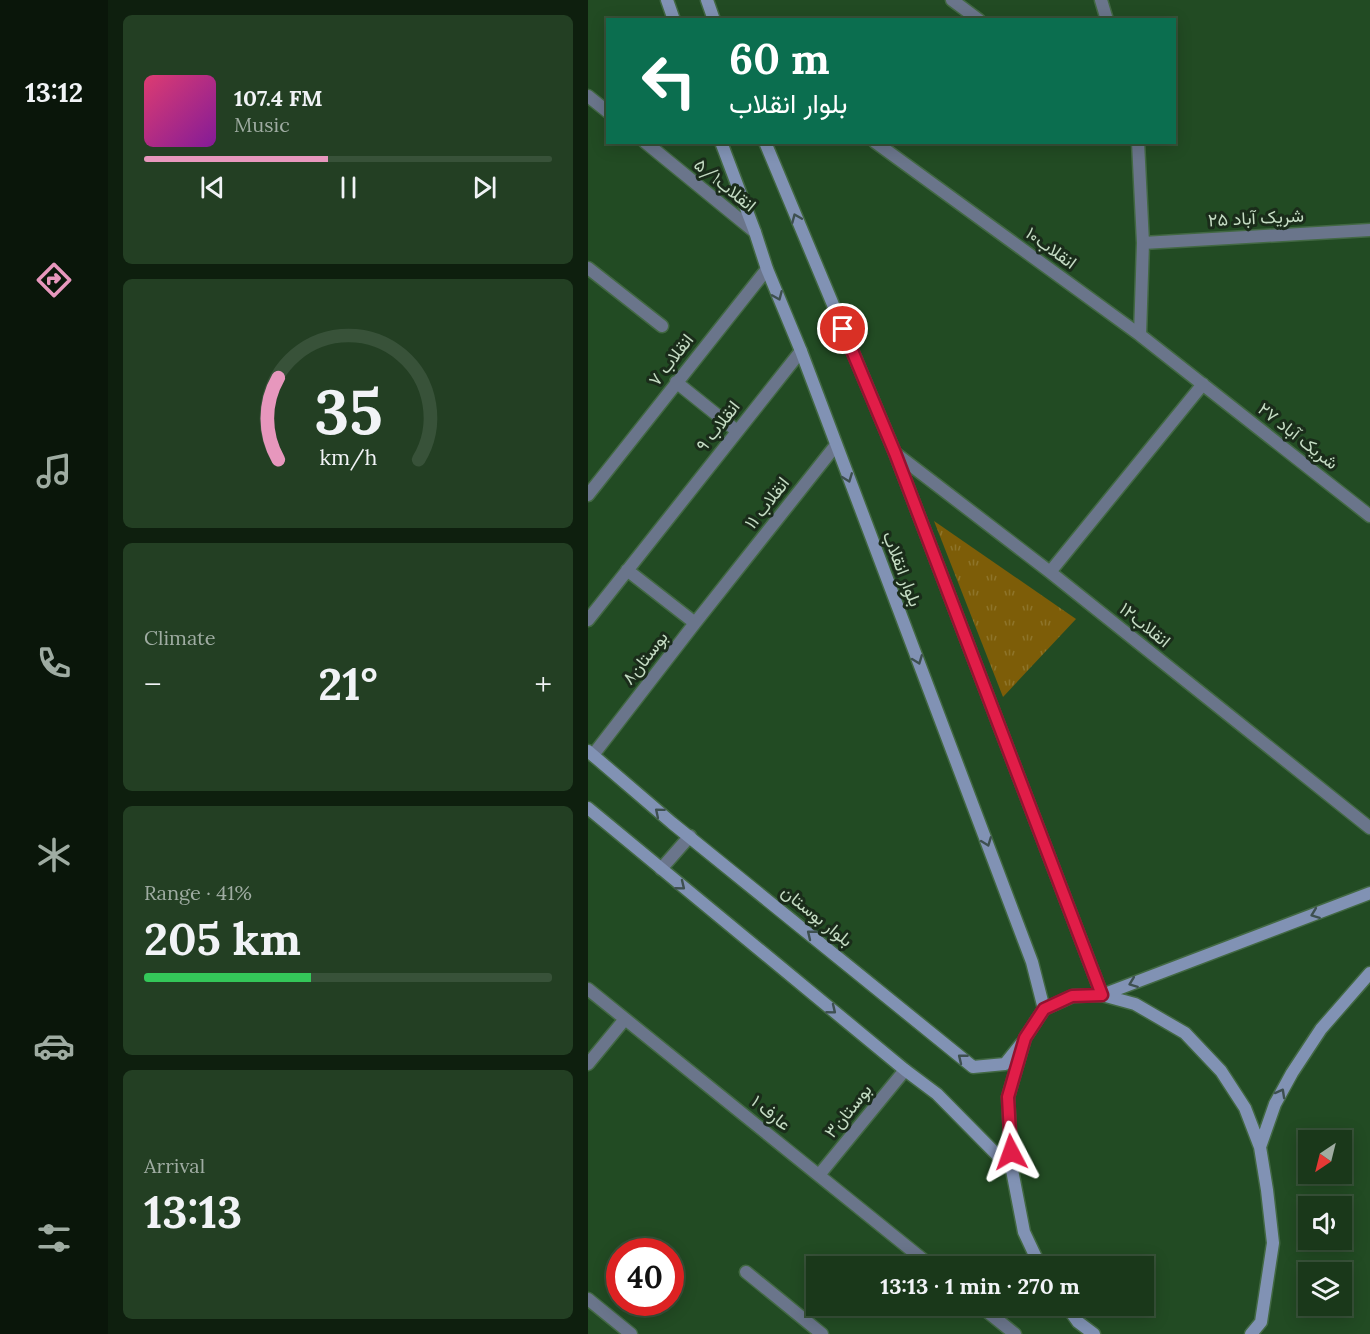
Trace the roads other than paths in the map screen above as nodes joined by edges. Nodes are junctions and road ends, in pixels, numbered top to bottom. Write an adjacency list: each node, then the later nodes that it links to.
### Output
1 (667, 0): 5 (street)
2 (707, 0): 6 (street)
3 (952, 0): 7 (street)
4 (1101, 0): 8 (street)
5 (673, 18)
6 (713, 18)
7 (976, 18)
8 (1106, 18)
9 (590, 103): 10 (street)
10 (606, 111)
11 (647, 144): 17 (street, انقلاب۵/۱)
12 (722, 144): 17 (street, بلوار انقلاب)
13 (766, 144): 28 (street, بلوار انقلاب, one-way to 13)
14 (878, 144): 22 (street, انقلاب۱۰)
15 (1138, 144): 18 (street)
16 (1370, 230): 18 (street, شریک آباد ۲۵)
17 (755, 232): 20 (street, بلوار انقلاب)
18 (1143, 243): 22 (street)
19 (588, 268): 21 (street)
20 (767, 269): 23 (street, بلوار انقلاب, one-way to 23); 24 (street, انقلاب ۷)
21 (662, 326)
22 (1140, 335): 25 (street, انقلاب۱۰)
23 (801, 351): 26 (street, انقلاب ۹); 27 (street, بلوار انقلاب)
24 (676, 382): 26 (street); 29 (street, انقلاب ۷)
25 (1203, 384): 30 (street, شریک آباد ۲۷); 32 (street)
26 (737, 431): 31 (street, انقلاب ۹)
27 (836, 445): 33 (street, انقلاب ۱۱); 45 (street, بلوار انقلاب, one-way to 45)
28 (895, 453): 32 (street, انقلاب۱۲); 44 (street, بلوار انقلاب)
29 (588, 495)
30 (1370, 516)
31 (627, 570): 34 (street, انقلاب ۹); 35 (street)
32 (1050, 572): 38 (street, انقلاب۱۲)
33 (726, 584): 35 (street, بوستان۸)
34 (588, 620)
35 (695, 623): 36 (street, بوستان۸)
36 (591, 753): 39 (street, بلوار بوستان, one-way to 36)
37 (588, 808): 40 (street)
38 (1370, 828)
39 (690, 836): 40 (street); 47 (street, بلوار بوستان, one-way to 39)
40 (662, 870): 49 (street, one-way to 49)
41 (1370, 893): 44 (street, one-way to 44)
42 (1370, 974): 50 (street, one-way to 42)
43 (588, 988): 46 (street, عارف ۱)
44 (1102, 995): 45 (street); 50 (street)
45 (1044, 1009): 47 (street)
46 (625, 1019): 48 (street); 52 (street, عارف ۱)
47 (1025, 1038): 51 (street)
48 (588, 1064)
49 (904, 1070): 51 (street); 52 (street, بوستان۳)
50 (1260, 1147): 59 (street)
51 (1012, 1170): 54 (street)
52 (819, 1175): 53 (street, عارف ۱)
53 (919, 1256)
54 (1035, 1256)
55 (746, 1272): 61 (street)
56 (588, 1299): 60 (street)
57 (993, 1316): 62 (street)
58 (1074, 1316): 63 (street)
59 (1261, 1328): 64 (street)
60 (631, 1334)
61 (822, 1334)
62 (1015, 1334)
63 (1094, 1334)
64 (1251, 1334)

